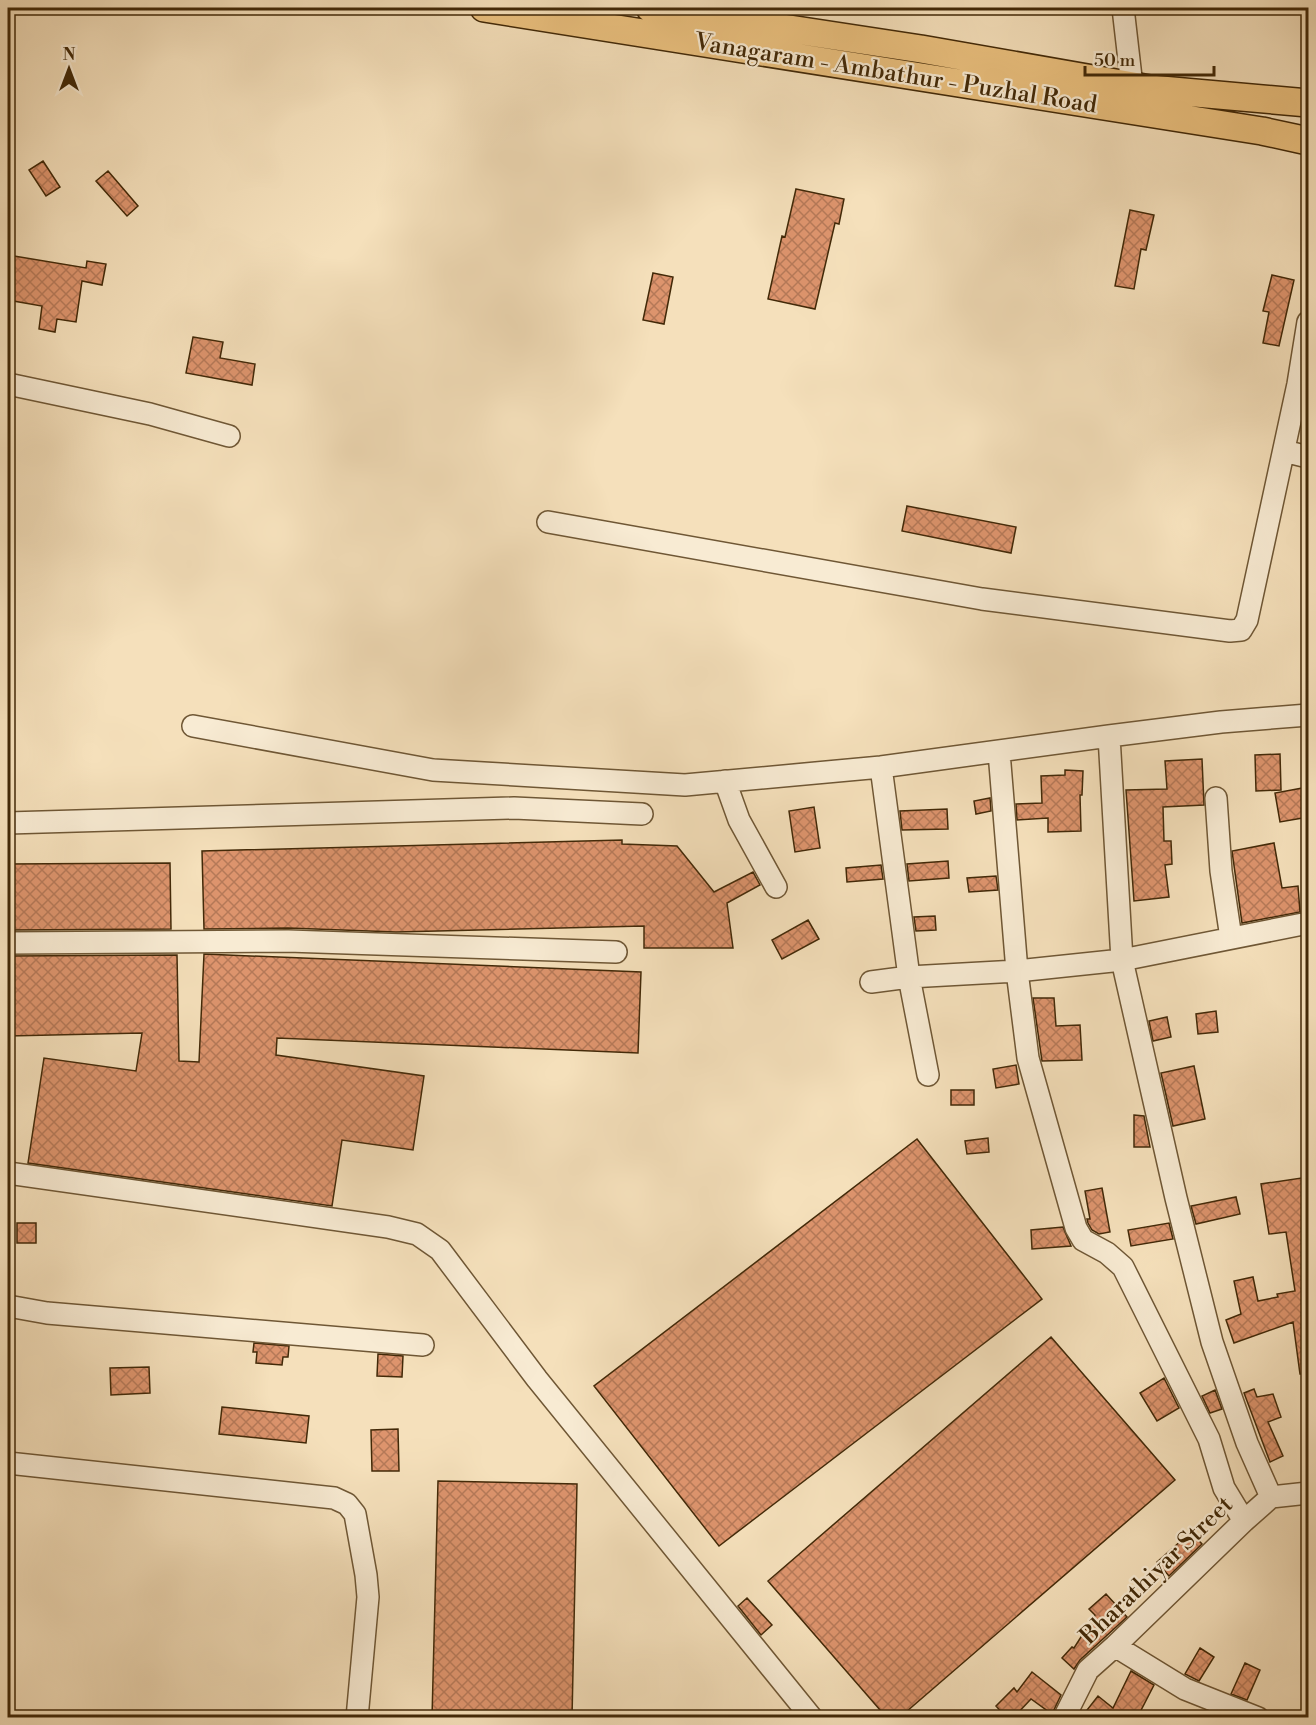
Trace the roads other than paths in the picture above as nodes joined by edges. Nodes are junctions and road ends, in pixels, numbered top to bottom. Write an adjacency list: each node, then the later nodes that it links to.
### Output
1 (484, 8): 6 (main road, Vanagaram - Ambathur - Puzhal Road)
2 (650, 8): 4 (main road)
3 (1123, 8): 4 (street)
4 (1132, 86): 5 (main road)
5 (1308, 103)
6 (1308, 141)
7 (1308, 322): 10 (street)
8 (8, 384): 9 (street)
9 (229, 436)
10 (1284, 451): 11 (street); 12 (street)
11 (1308, 457)
12 (548, 522)
13 (1308, 715): 15 (street)
14 (193, 726): 18 (street)
15 (1109, 736): 16 (street); 27 (street)
16 (999, 752): 17 (street); 28 (street)
17 (881, 767): 18 (street); 29 (street)
18 (725, 781): 22 (street)
19 (1216, 798): 24 (street)
20 (642, 814): 21 (street)
21 (8, 823)
22 (776, 886)
23 (1308, 923): 24 (street)
24 (1231, 938): 27 (street)
25 (8, 943): 26 (street)
26 (616, 952)
27 (1122, 960): 28 (street); 37 (street)
28 (1017, 971): 29 (street); 38 (street)
29 (909, 977): 30 (street); 31 (street)
30 (871, 982)
31 (928, 1075)
32 (8, 1173): 41 (street)
33 (8, 1306): 34 (street)
34 (423, 1345)
35 (8, 1463): 40 (street)
36 (1308, 1493): 37 (street, Bharathiyar Street)
37 (1271, 1497): 38 (street, Bharathiyar Street)
38 (1244, 1521): 39 (street, Bharathiyar Street)
39 (1115, 1646): 42 (street, Bharathiyar Street); 43 (street)
40 (357, 1718)
41 (812, 1718)
42 (1064, 1718)
43 (1258, 1718)

